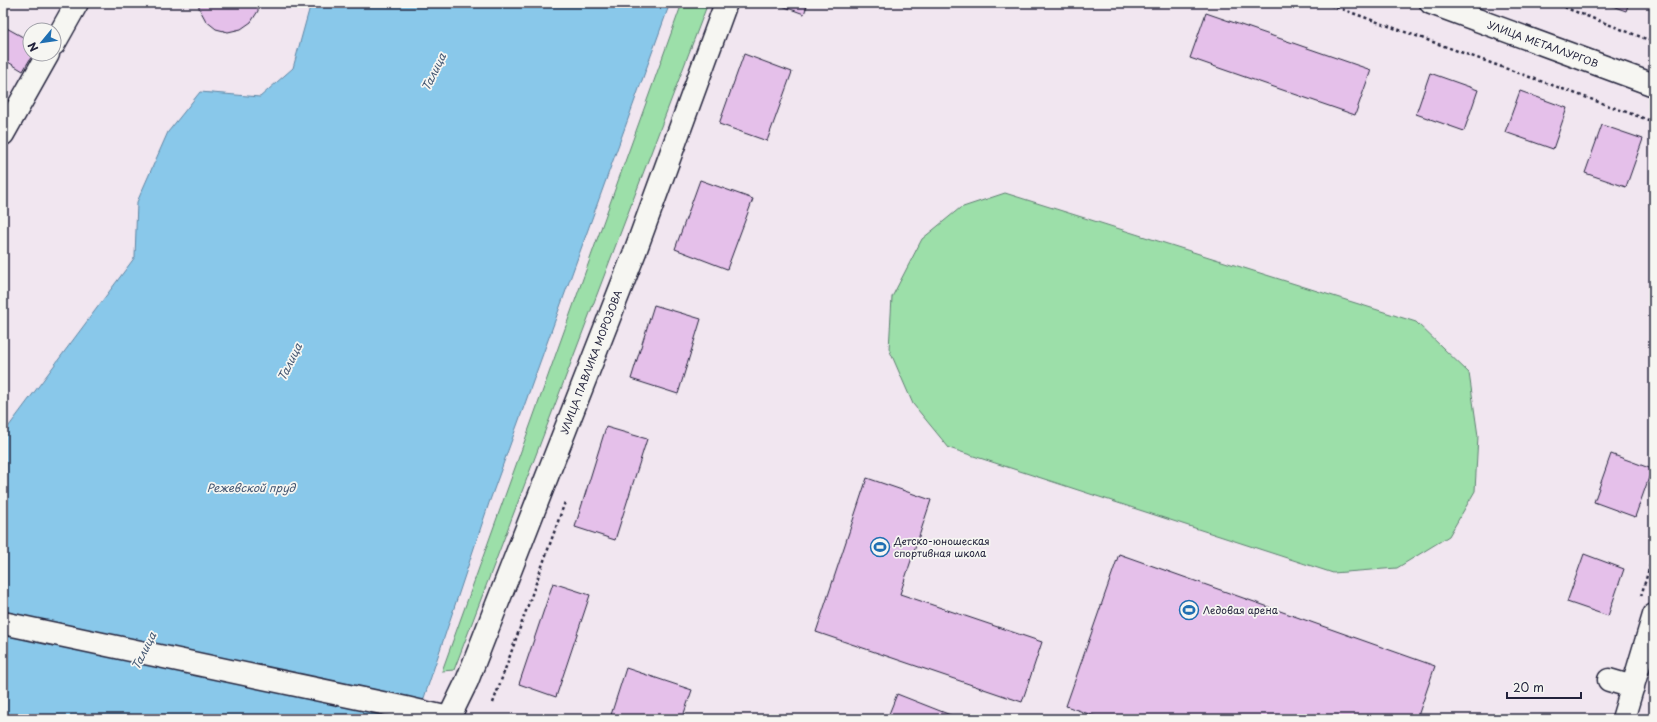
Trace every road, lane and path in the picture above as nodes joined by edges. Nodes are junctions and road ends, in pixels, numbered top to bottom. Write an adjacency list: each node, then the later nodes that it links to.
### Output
1 (77, 3): 6 (main road)
2 (726, 3): 16 (main road, УЛИЦА ПАВЛИКА МОРОЗОВА)
3 (1325, 3): 10 (path)
4 (1431, 3): 9 (main road, УЛИЦА МЕТАЛЛУРГОВ)
5 (1553, 3): 7 (path)
6 (62, 30)
7 (1654, 42)
8 (44, 62): 11 (main road)
9 (1654, 85)
10 (1654, 122)
11 (3, 134)
12 (1654, 616): 15 (main road)
13 (3, 623): 16 (main road)
14 (1609, 680): 15 (main road)
15 (1633, 687): 17 (main road)
16 (451, 718)
17 (1623, 719)

